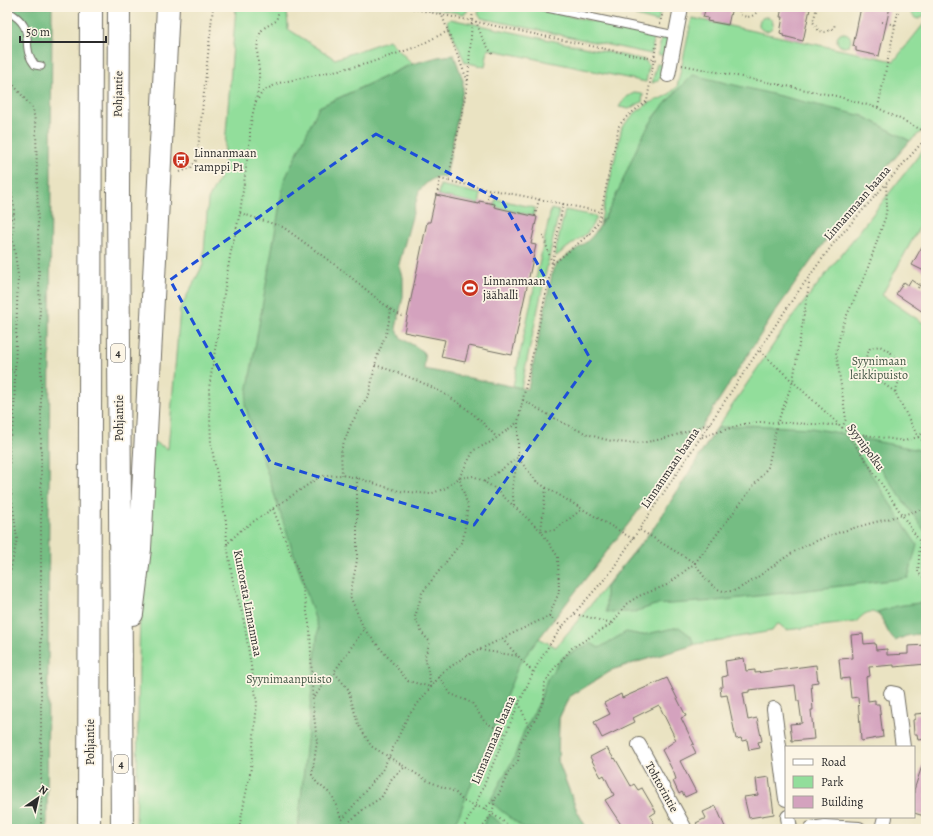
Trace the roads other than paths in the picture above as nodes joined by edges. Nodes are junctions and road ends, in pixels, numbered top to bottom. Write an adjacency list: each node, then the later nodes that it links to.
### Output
1 (80, 7): 11 (highway)
2 (91, 7): 11 (highway, Pohjantie)
3 (119, 7): 13 (highway, Pohjantie / 4)
4 (168, 7): 13 (highway)
5 (542, 7): 8 (lane)
6 (681, 7): 8 (street)
7 (7, 11): 9 (lane)
8 (675, 35): 10 (street)
9 (41, 66)
10 (668, 75)
11 (90, 76): 21 (highway, Pohjantie)
12 (891, 693): 16 (street)
13 (120, 698): 22 (highway, Pohjantie / 4)
14 (774, 709): 17 (street)
15 (638, 745): 23 (street, Tohtorintie)
16 (903, 746)
17 (785, 792)
18 (788, 818): 24 (street)
19 (885, 818): 27 (street)
20 (825, 828): 25 (street); 26 (street)
21 (90, 829)
22 (122, 829)
23 (685, 829)
24 (790, 829)
25 (811, 829)
26 (860, 829)
27 (882, 829)

